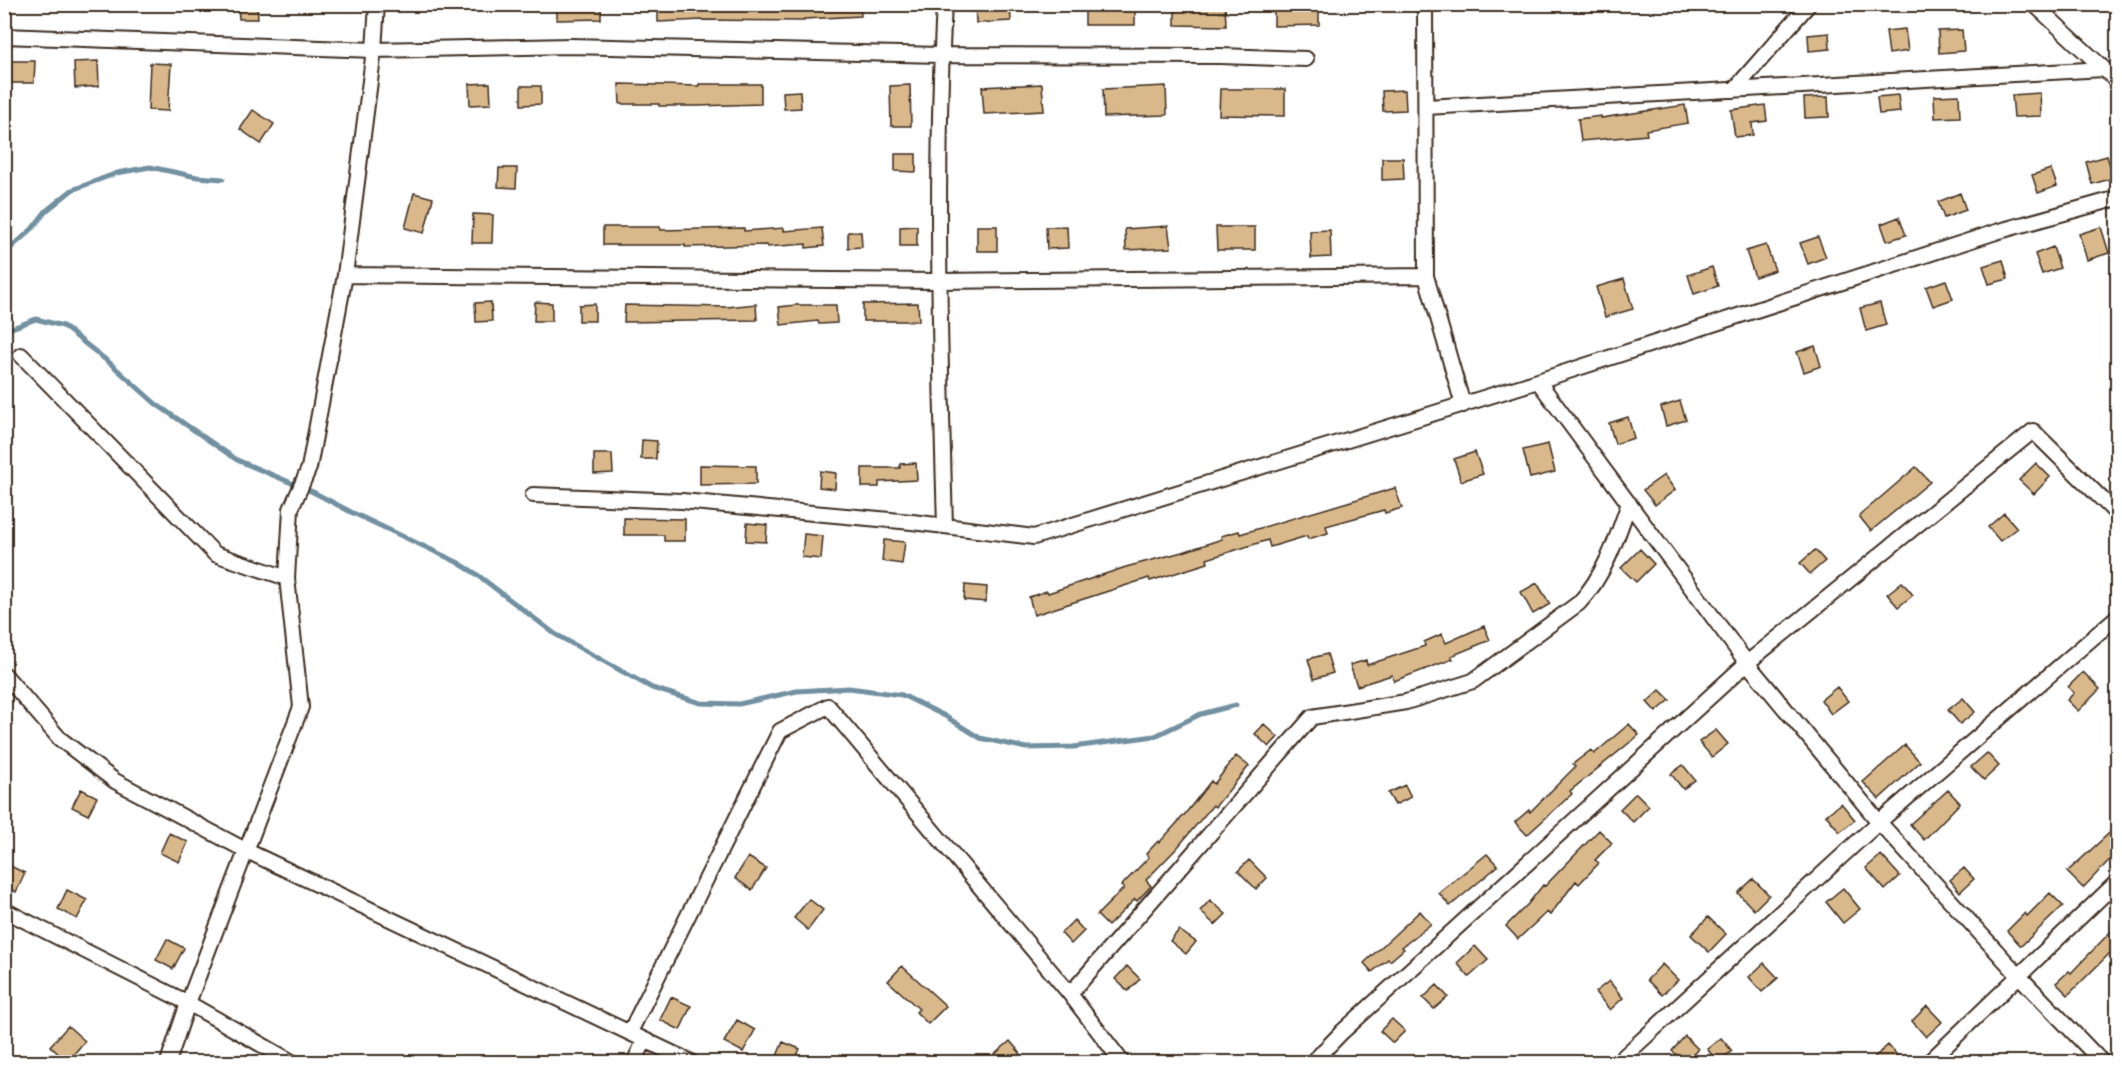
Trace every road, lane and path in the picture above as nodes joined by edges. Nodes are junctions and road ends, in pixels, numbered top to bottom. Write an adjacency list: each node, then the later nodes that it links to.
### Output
1 (377, 4): 7 (street)
2 (944, 4): 8 (street)
3 (1425, 4): 13 (street)
4 (1809, 4): 12 (street)
5 (2034, 4): 10 (street)
6 (4, 36): 7 (street)
7 (374, 50): 8 (street); 15 (street)
8 (941, 55): 9 (street); 17 (street)
9 (1306, 59)
10 (2104, 69): 11 (street); 12 (street)
11 (2118, 82)
12 (1734, 90): 13 (street)
13 (1426, 107): 16 (street)
14 (2118, 198): 19 (street)
15 (345, 275): 17 (street); 25 (street)
16 (1426, 276): 17 (street); 20 (street)
17 (938, 281): 24 (street)
18 (21, 355): 25 (street)
19 (1538, 381): 20 (street); 22 (street)
20 (1463, 405): 24 (street)
21 (533, 495): 24 (street)
22 (1629, 503): 27 (street); 34 (street)
23 (2118, 515): 27 (street)
24 (945, 526)
25 (287, 578): 30 (street)
26 (2118, 616): 29 (street)
27 (1748, 663): 29 (street); 43 (street)
28 (4, 674): 30 (street)
29 (1879, 822): 33 (street); 44 (street)
30 (247, 851): 35 (street); 36 (street)
31 (2118, 881): 33 (street)
32 (4, 910): 35 (street)
33 (2019, 976): 45 (street); 46 (street)
34 (1070, 994): 36 (street); 42 (street)
35 (188, 1003): 38 (street); 39 (street)
36 (630, 1032): 37 (street)
37 (645, 1040): 40 (street); 41 (street)
38 (168, 1062)
39 (292, 1062)
40 (634, 1062)
41 (691, 1062)
42 (1122, 1062)
43 (1313, 1062)
44 (1618, 1062)
45 (1929, 1062)
46 (2102, 1062)

